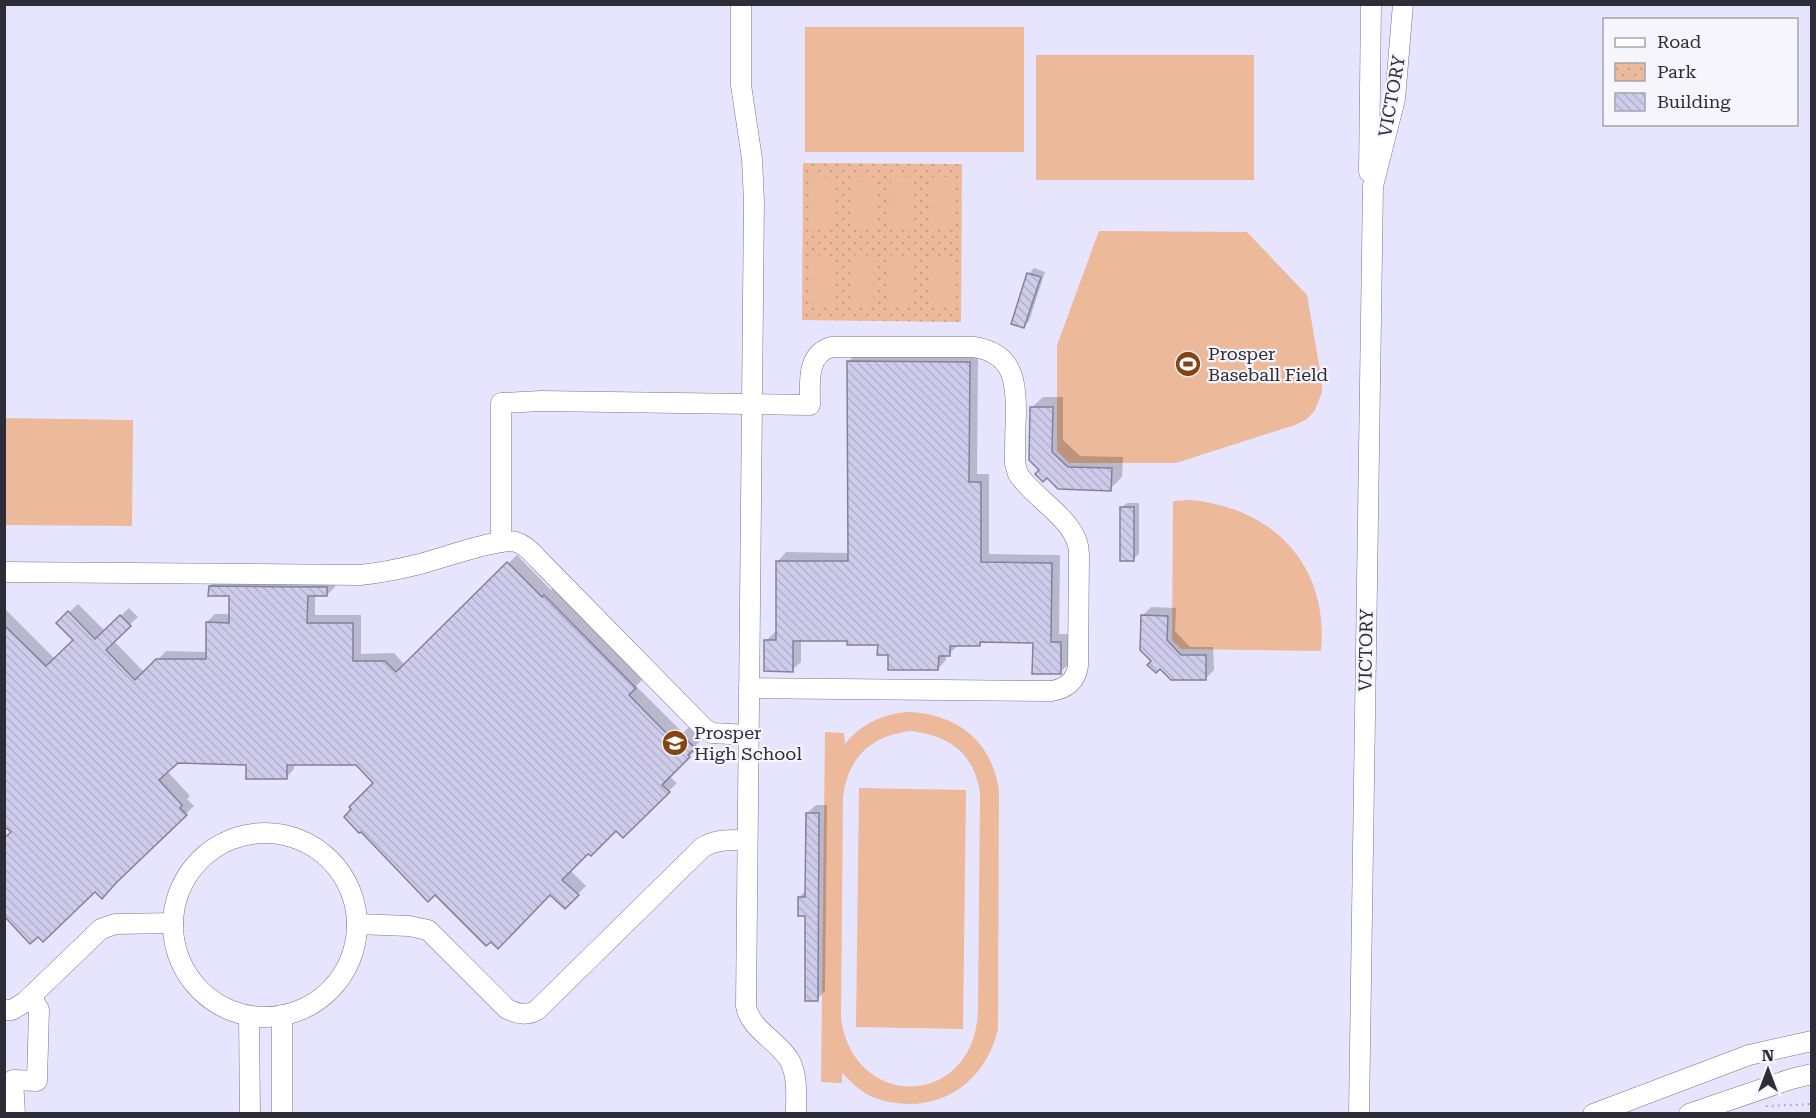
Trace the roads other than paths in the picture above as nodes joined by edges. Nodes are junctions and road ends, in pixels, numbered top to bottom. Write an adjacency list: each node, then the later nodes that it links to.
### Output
1 (741, 4): 5 (street)
2 (1371, 4): 4 (street, VICTORY)
3 (1403, 4): 4 (street, VICTORY)
4 (1373, 186): 23 (street, VICTORY)
5 (753, 404): 6 (street); 8 (street); 8 (street)
6 (501, 542): 7 (street); 9 (street)
7 (4, 572)
8 (749, 688): 9 (street)
9 (748, 735): 10 (street)
10 (747, 840): 12 (street); 22 (street)
11 (172, 923): 12 (street); 13 (street); 15 (street)
12 (357, 924): 16 (street)
13 (31, 996): 14 (street); 19 (street)
14 (4, 1010)
15 (249, 1016): 16 (street); 20 (street)
16 (282, 1016): 21 (street)
17 (1812, 1041): 24 (street)
18 (1812, 1074): 25 (street)
19 (15, 1113)
20 (250, 1113)
21 (282, 1113)
22 (796, 1113)
23 (1359, 1113)
24 (1593, 1113)
25 (1689, 1113)

